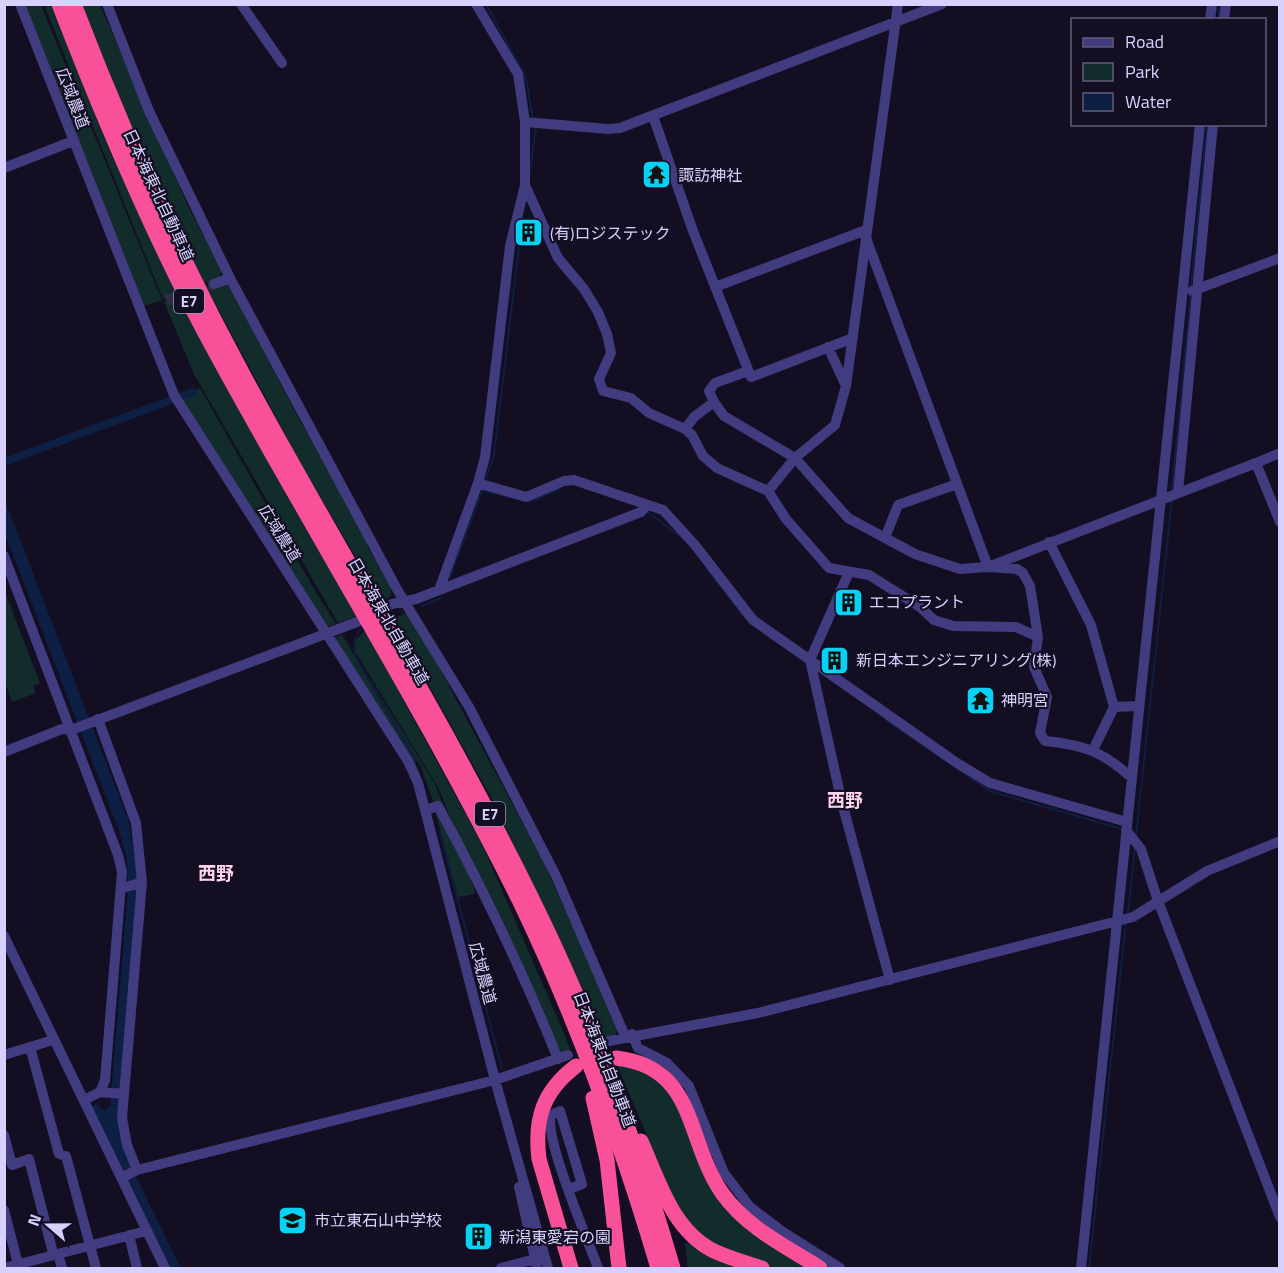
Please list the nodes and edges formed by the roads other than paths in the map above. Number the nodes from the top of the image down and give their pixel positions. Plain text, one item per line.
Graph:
1 (20, 4) edge
2 (59, 4) edge
3 (74, 4) edge
4 (107, 4) edge
5 (241, 4) edge
6 (476, 4) edge
7 (898, 4) edge
8 (942, 4) edge
9 (896, 22) junction
10 (282, 63) dead end
11 (653, 116) junction
12 (525, 122) junction
13 (1200, 126) edge
14 (1213, 126) edge
15 (74, 141) junction
16 (4, 168) edge
17 (525, 185) junction
18 (866, 234) junction
19 (1280, 258) edge
20 (230, 278) junction
21 (214, 284) tunnel mouth
22 (715, 287) junction
23 (1196, 289) junction
24 (1182, 297) junction
25 (853, 338) junction
26 (828, 347) junction
27 (748, 371) junction
28 (846, 386) junction
29 (714, 402) junction
30 (685, 429) junction
31 (1280, 453) edge
32 (795, 458) junction
33 (1256, 462) junction
34 (478, 483) junction
35 (957, 484) junction
36 (768, 491) junction
37 (1178, 492) junction
38 (1162, 500) junction
39 (647, 505) junction
40 (1280, 522) edge
41 (885, 538) junction
42 (1049, 542) junction
43 (6, 557) edge
44 (988, 567) junction
45 (849, 572) junction
46 (353, 581) junction
47 (439, 590) junction
48 (405, 601) junction
49 (324, 633) junction
50 (1038, 637) junction
51 (388, 642) junction
52 (810, 660) junction
53 (1139, 706) junction
54 (1114, 707) junction
55 (96, 720) junction
56 (73, 729) junction
57 (1093, 750) junction
58 (4, 752) edge
59 (1132, 778) junction
60 (424, 810) junction
61 (1126, 826) junction
62 (1280, 841) edge
63 (140, 883) dead end
64 (126, 887) dead end
65 (1158, 901) junction
66 (519, 902) junction
67 (1116, 922) junction
68 (4, 936) edge
69 (8, 952) edge
70 (890, 980) junction
71 (132, 983) junction
72 (116, 987) junction
73 (575, 993) junction
74 (628, 1035) junction
75 (53, 1040) junction
76 (609, 1041) dead end
77 (30, 1047) junction
78 (4, 1055) edge
79 (616, 1058) dead end
80 (567, 1060) junction
81 (495, 1080) junction
82 (104, 1092) junction
83 (122, 1094) junction
84 (84, 1100) junction
85 (4, 1135) edge
86 (129, 1174) junction
87 (569, 1189) junction
88 (4, 1210) edge
89 (1280, 1216) edge
90 (146, 1231) junction
91 (129, 1236) junction
92 (89, 1246) junction
93 (56, 1253) junction
94 (539, 1261) edge
95 (21, 1265) edge
96 (4, 1268) edge
97 (62, 1269) edge
98 (96, 1269) edge
99 (137, 1269) edge
100 (165, 1269) edge
101 (501, 1269) edge
102 (548, 1269) edge
103 (571, 1269) edge
104 (598, 1269) edge
105 (619, 1269) edge
106 (658, 1269) edge
107 (673, 1269) edge
108 (762, 1269) edge
109 (819, 1269) edge
110 (840, 1269) edge
111 (1081, 1269) edge

1 - 15 street, 広域農道
2 - 46 highway, 日本海東北自動車道 / E7
3 - 46 highway, 日本海東北自動車道 / E7
4 - 20 street
5 - 10 street
6 - 12 street
7 - 9 street
8 - 9 street
9 - 11 street
9 - 18 street
11 - 12 street
11 - 22 street
12 - 17 street
13 - 24 street
14 - 23 street
15 - 16 street
15 - 49 street, 広域農道
17 - 30 street
17 - 34 street
18 - 22 street
18 - 25 street
18 - 35 street
19 - 23 street
20 - 21 street
20 - 48 street
22 - 27 street
23 - 24 street
23 - 37 street
24 - 38 street
25 - 26 street
25 - 28 street
26 - 27 street
26 - 28 street
27 - 29 street
28 - 32 street
29 - 30 street
29 - 32 street
30 - 36 street
31 - 33 street
32 - 36 street
32 - 41 street
33 - 37 street
33 - 40 street
34 - 39 street
34 - 47 street
35 - 41 street
35 - 44 street
36 - 45 street
37 - 38 street
38 - 42 street
38 - 53 street
39 - 47 street
39 - 52 street
41 - 44 street
42 - 44 street
42 - 54 street
43 - 56 street
44 - 50 street
45 - 50 street
45 - 52 street
46 - 51 highway, 日本海東北自動車道 / E7
47 - 48 street
48 - 49 street
48 - 74 street
49 - 55 street
49 - 60 street, 広域農道
50 - 57 street
51 - 66 highway, 日本海東北自動車道 / E7
51 - 73 highway, 日本海東北自動車道 / E7
52 - 61 street
52 - 70 street
53 - 54 street
53 - 59 street
54 - 57 street
55 - 56 street
55 - 71 street
56 - 58 street
56 - 72 street
57 - 59 street
59 - 61 street
60 - 80 street
60 - 81 street, 広域農道
61 - 65 street
61 - 67 street
62 - 65 street
63 - 64 street
65 - 67 street
65 - 89 street
66 - 105 highway
66 - 106 highway, 日本海東北自動車道 / E7
67 - 70 street
67 - 111 street
68 - 69 street
69 - 75 street
70 - 74 street
71 - 72 street
71 - 83 street
72 - 82 street
73 - 107 highway, 日本海東北自動車道 / E7
73 - 108 highway
74 - 76 street
74 - 110 street
75 - 77 street
75 - 84 street
77 - 78 street
77 - 92 street
79 - 109 highway
80 - 81 street
80 - 103 highway
81 - 86 street
81 - 94 street, 広域農道
82 - 83 street
82 - 84 street
83 - 86 street
84 - 86 street
85 - 93 street
86 - 90 street
87 - 87 street
87 - 104 street
88 - 95 street
90 - 91 street
90 - 100 street
91 - 92 street
91 - 99 street
92 - 93 street
92 - 98 street
93 - 95 street
93 - 97 street
94 - 101 street
94 - 102 street, 広域農道
95 - 96 street

